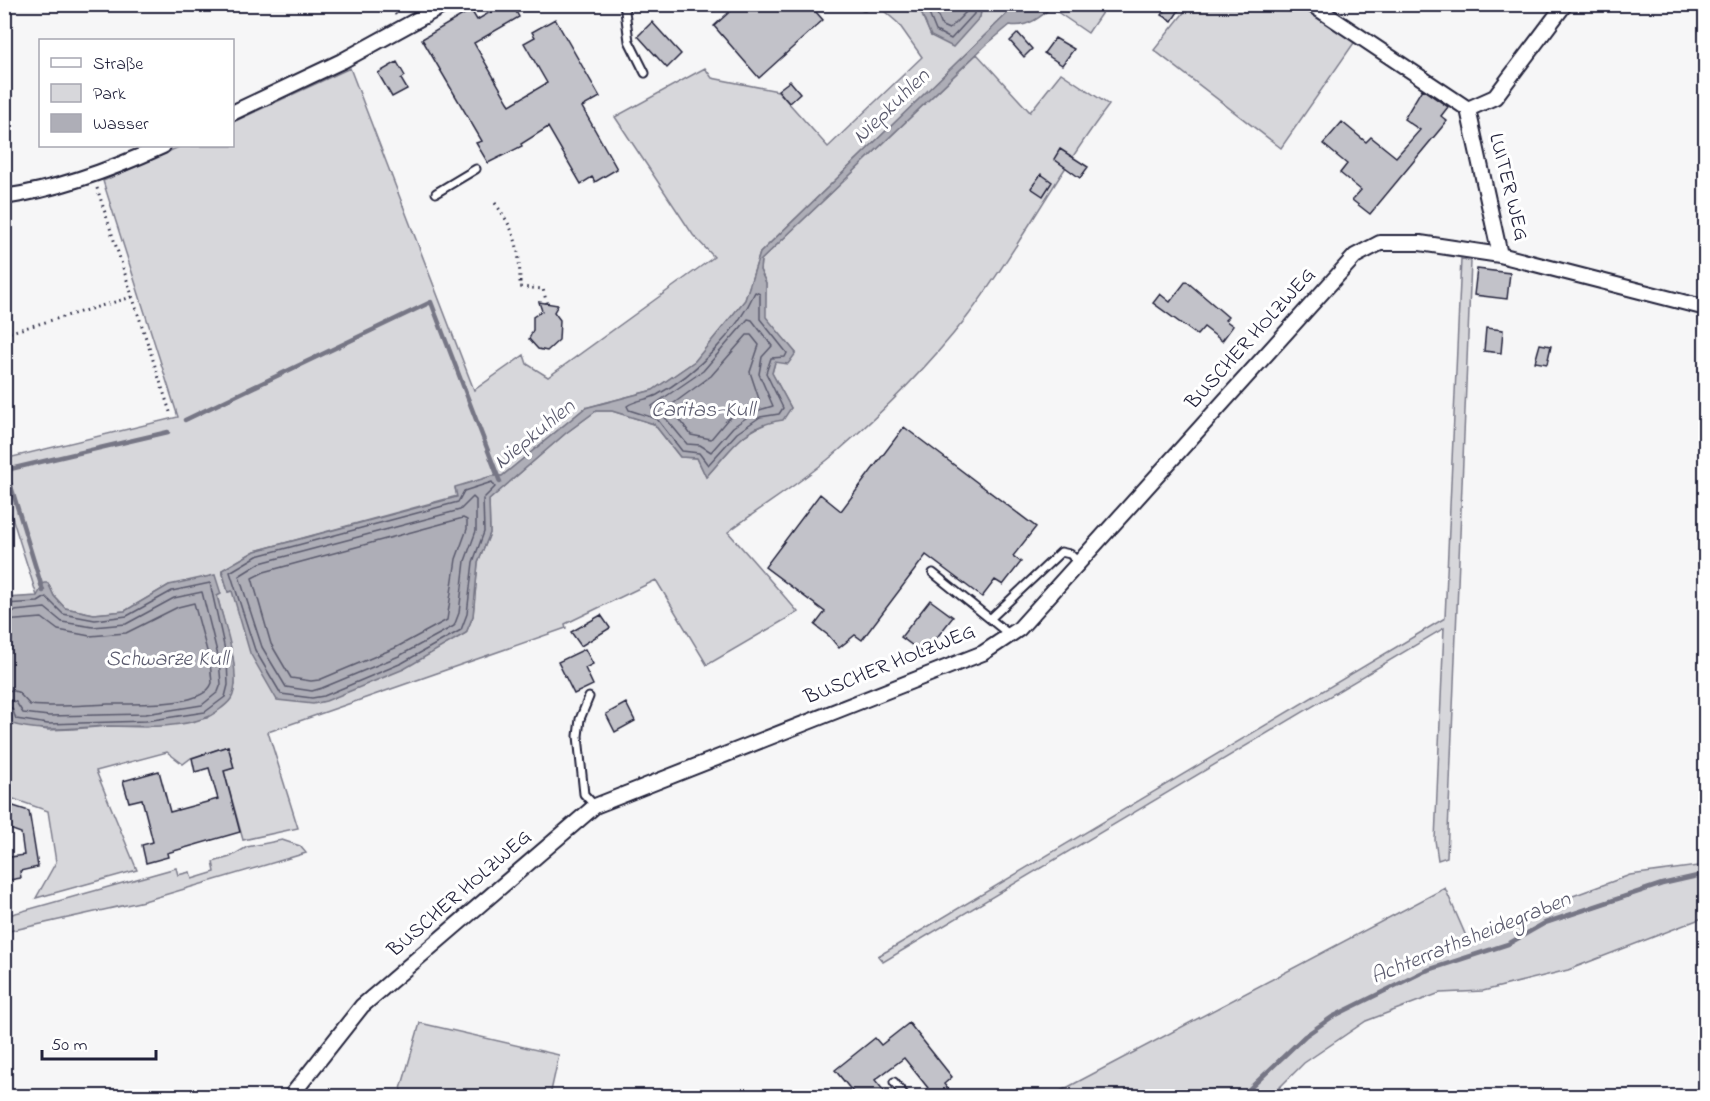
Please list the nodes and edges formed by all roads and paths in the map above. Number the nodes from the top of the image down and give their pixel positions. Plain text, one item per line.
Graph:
1 (446, 4) edge
2 (624, 4) edge
3 (1311, 4) edge
4 (1564, 4) edge
5 (645, 73) dead end
6 (1468, 109) junction
7 (234, 112) edge
8 (160, 147) edge
9 (476, 169) dead end
10 (93, 174) junction
11 (436, 193) dead end
12 (4, 197) edge
13 (495, 203) dead end
14 (1500, 255) junction
15 (132, 297) junction
16 (547, 303) dead end
17 (1706, 308) edge
18 (4, 334) edge
19 (170, 412) dead end
20 (1079, 563) junction
21 (933, 573) dead end
22 (991, 618) junction
23 (1010, 635) junction
24 (589, 697) dead end
25 (595, 806) junction
26 (894, 1082) dead end
27 (291, 1096) edge
28 (904, 1096) edge

1 - 7 street
2 - 5 lane
3 - 6 street, LUITER WEG
4 - 6 street
6 - 14 street, LUITER WEG
8 - 10 street
9 - 11 lane
10 - 12 street
10 - 15 path
13 - 16 path
14 - 17 street, LUITER WEG
14 - 20 street, BUSCHER HOLZWEG
15 - 18 path
15 - 19 path
20 - 22 lane
20 - 23 street, BUSCHER HOLZWEG
21 - 22 lane
22 - 23 lane
23 - 25 street, BUSCHER HOLZWEG
24 - 25 lane
25 - 27 street, BUSCHER HOLZWEG
26 - 28 lane

